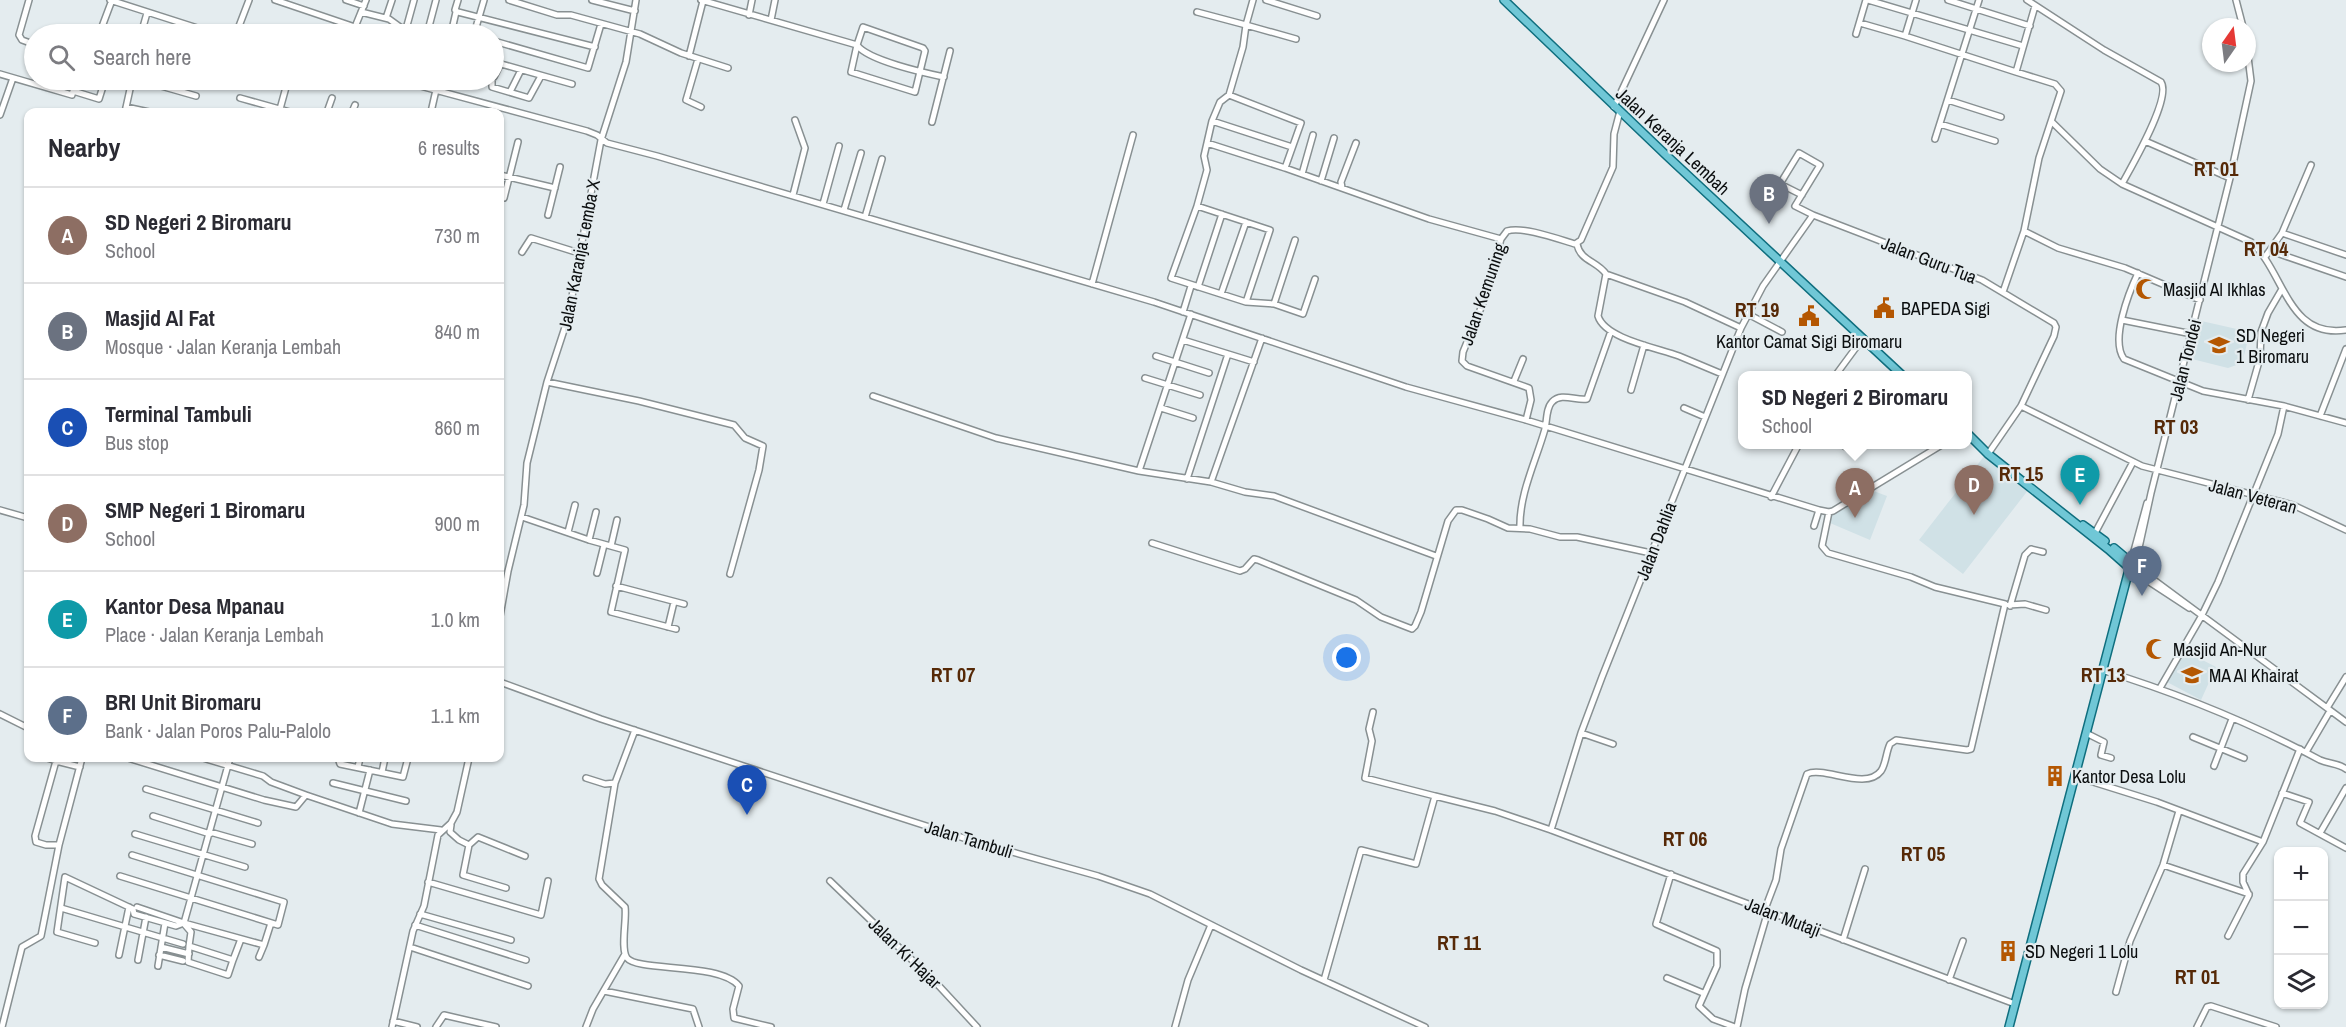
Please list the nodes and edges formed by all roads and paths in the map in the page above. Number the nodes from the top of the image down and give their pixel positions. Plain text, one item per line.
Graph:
1 (29, 0) edge
2 (111, 0) edge
3 (249, 0) edge
4 (275, 0) edge
5 (346, 0) edge
6 (392, 0) edge
7 (414, 0) edge
8 (436, 0) edge
9 (458, 0) edge
10 (484, 0) edge
11 (509, 0) edge
12 (592, 0) edge
13 (636, 0) edge
14 (702, 0) edge
15 (752, 0) edge
16 (775, 0) edge
17 (1253, 0) edge
18 (1266, 0) edge
19 (1504, 0) edge
20 (1664, 0) edge
21 (1867, 0) edge
22 (1916, 0) edge
23 (1948, 0) edge
24 (1979, 0) edge
25 (2027, 0) edge
26 (2236, 0) edge
27 (364, 6) edge
28 (2035, 6) junction
29 (1976, 9) junction
30 (634, 11) junction
31 (456, 12) junction
32 (1197, 12) dead end
33 (1911, 12) junction
34 (147, 13) junction
35 (749, 15) junction
36 (479, 16) junction
37 (1317, 16) dead end
38 (386, 18) junction
39 (2240, 18) edge
40 (771, 20) junction
41 (1860, 23) junction
42 (103, 24) edge
43 (144, 24) edge
44 (183, 24) edge
45 (240, 24) edge
46 (345, 24) edge
47 (357, 24) edge
48 (397, 24) edge
49 (407, 24) edge
50 (429, 24) edge
51 (453, 24) edge
52 (477, 24) edge
53 (601, 24) junction
54 (1246, 25) junction
55 (2030, 26) junction
56 (1969, 30) junction
57 (631, 32) junction
58 (1857, 34) dead end
59 (1905, 36) junction
60 (1296, 39) dead end
61 (24, 41) edge
62 (504, 44) edge
63 (857, 45) junction
64 (2023, 46) junction
65 (595, 47) junction
66 (950, 51) dead end
67 (1961, 54) junction
68 (689, 56) junction
69 (698, 59) junction
70 (504, 64) edge
71 (728, 68) dead end
72 (521, 70) junction
73 (921, 72) junction
74 (2016, 72) junction
75 (2251, 72) edge
76 (0, 74) edge
77 (541, 76) junction
78 (944, 77) junction
79 (13, 78) junction
80 (24, 81) edge
81 (572, 84) dead end
82 (55, 90) edge
83 (102, 90) edge
84 (130, 90) edge
85 (175, 90) edge
86 (285, 90) edge
87 (436, 90) joint
88 (502, 90) edge
89 (510, 92) junction
90 (1229, 95) junction
91 (196, 96) dead end
92 (240, 98) dead end
93 (332, 98) dead end
94 (1948, 100) junction
95 (355, 105) dead end
96 (701, 107) dead end
97 (126, 108) edge
98 (273, 108) edge
99 (281, 108) edge
100 (328, 108) edge
101 (354, 108) edge
102 (432, 108) edge
103 (503, 108) edge
104 (504, 108) edge
105 (1617, 109) junction
106 (0, 115) edge
107 (2001, 117) dead end
108 (795, 120) dead end
109 (1212, 121) junction
110 (932, 122) dead end
111 (2052, 122) junction
112 (1940, 124) junction
113 (1133, 135) dead end
114 (1314, 135) dead end
115 (1334, 138) dead end
116 (1935, 139) dead end
117 (601, 140) junction
118 (1995, 141) dead end
119 (2145, 141) junction
120 (518, 142) dead end
121 (1207, 143) junction
122 (1356, 143) dead end
123 (840, 146) dead end
124 (1292, 147) junction
125 (861, 153) dead end
126 (882, 159) dead end
127 (2311, 165) dead end
128 (560, 167) dead end
129 (1285, 168) junction
130 (1302, 174) junction
131 (504, 176) edge
132 (510, 177) junction
133 (2230, 178) junction
134 (1321, 181) junction
135 (2122, 184) junction
136 (555, 188) junction
137 (1342, 188) junction
138 (793, 195) junction
139 (1802, 195) junction
140 (504, 198) dead end
141 (823, 204) junction
142 (1197, 206) junction
143 (844, 210) junction
144 (1222, 214) junction
145 (1813, 215) junction
146 (548, 216) dead end
147 (865, 217) junction
148 (1246, 222) junction
149 (2217, 227) junction
150 (2024, 231) junction
151 (2282, 233) junction
152 (1501, 239) junction
153 (1295, 240) dead end
154 (1577, 244) junction
155 (2271, 251) junction
156 (522, 252) dead end
157 (579, 253) junction
158 (2346, 255) edge
159 (2265, 257) junction
160 (1781, 262) junction
161 (2138, 273) junction
162 (1606, 274) junction
163 (2346, 277) edge
164 (1315, 279) dead end
165 (1092, 284) junction
166 (1195, 286) junction
167 (2282, 290) junction
168 (2003, 292) junction
169 (1221, 294) junction
170 (2200, 300) junction
171 (1246, 302) junction
172 (1274, 304) junction
173 (1183, 312) junction
174 (1748, 314) junction
175 (1191, 315) junction
176 (2122, 320) junction
177 (1741, 328) junction
178 (2346, 330) edge
179 (1611, 331) junction
180 (1782, 332) dead end
181 (2192, 334) junction
182 (1262, 338) junction
183 (1863, 338) junction
184 (1183, 340) junction
185 (1644, 345) junction
186 (2346, 349) edge
187 (1228, 354) junction
188 (1156, 356) dead end
189 (1523, 359) dead end
190 (1254, 362) junction
191 (1176, 363) junction
192 (1838, 371) edge
193 (1899, 371) edge
194 (1209, 373) dead end
195 (1722, 374) junction
196 (1145, 378) dead end
197 (1514, 381) junction
198 (547, 382) junction
199 (2179, 382) junction
200 (1169, 386) junction
201 (1631, 390) dead end
202 (873, 396) dead end
203 (1200, 396) dead end
204 (2248, 400) junction
205 (2021, 406) junction
206 (2284, 406) junction
207 (1161, 408) junction
208 (1684, 408) dead end
209 (2320, 416) junction
210 (1705, 417) junction
211 (1193, 418) dead end
212 (1526, 420) junction
213 (2346, 423) edge
214 (1545, 427) junction
215 (1972, 438) edge
216 (1795, 449) edge
217 (1849, 449) edge
218 (1935, 449) edge
219 (1852, 451) dead end
220 (1988, 454) junction
221 (2133, 462) junction
222 (1684, 469) junction
223 (1139, 471) junction
224 (2156, 471) junction
225 (1187, 479) junction
226 (1211, 482) junction
227 (2253, 495) junction
228 (1771, 497) junction
229 (575, 505) dead end
230 (0, 510) edge
231 (1818, 510) junction
232 (596, 512) dead end
233 (1829, 512) junction
234 (2063, 513) junction
235 (522, 517) junction
236 (24, 518) edge
237 (617, 520) dead end
238 (1814, 526) dead end
239 (1520, 528) junction
240 (2346, 530) edge
241 (567, 532) junction
242 (2095, 533) junction
243 (589, 540) junction
244 (1152, 543) dead end
245 (608, 545) junction
246 (2043, 552) dead end
247 (1651, 553) junction
248 (1436, 556) junction
249 (2132, 568) junction
250 (597, 573) dead end
251 (730, 574) dead end
252 (616, 586) junction
253 (504, 594) edge
254 (674, 602) junction
255 (684, 604) dead end
256 (2007, 605) junction
257 (2046, 610) dead end
258 (2201, 617) junction
259 (669, 627) junction
260 (676, 629) dead end
261 (2102, 670) junction
262 (2346, 677) edge
263 (504, 683) edge
264 (2160, 688) junction
265 (2329, 710) junction
266 (1373, 712) dead end
267 (0, 714) edge
268 (2232, 718) junction
269 (2346, 722) edge
270 (24, 726) edge
271 (635, 730) junction
272 (2086, 733) junction
273 (1581, 734) junction
274 (2193, 737) dead end
275 (1613, 744) dead end
276 (2221, 748) junction
277 (2303, 751) junction
278 (2111, 758) dead end
279 (2244, 758) dead end
280 (57, 762) edge
281 (61, 762) edge
282 (81, 762) edge
283 (141, 762) edge
284 (217, 762) edge
285 (229, 762) edge
286 (339, 762) edge
287 (359, 762) edge
288 (384, 762) edge
289 (407, 762) edge
290 (468, 762) edge
291 (228, 765) junction
292 (2214, 766) dead end
293 (80, 767) junction
294 (358, 767) junction
295 (2346, 769) edge
296 (370, 770) junction
297 (382, 772) junction
298 (2074, 776) junction
299 (586, 778) dead end
300 (333, 783) dead end
301 (615, 783) junction
302 (222, 787) junction
303 (2346, 788) edge
304 (146, 789) dead end
305 (364, 791) junction
306 (2282, 793) junction
307 (306, 795) junction
308 (1435, 796) junction
309 (2344, 796) edge
310 (406, 801) dead end
311 (216, 810) junction
312 (2179, 811) junction
313 (359, 813) junction
314 (153, 816) dead end
315 (258, 823) dead end
316 (452, 823) junction
317 (1551, 830) junction
318 (441, 831) junction
319 (210, 833) junction
320 (2320, 833) junction
321 (135, 834) dead end
322 (2263, 842) junction
323 (252, 844) dead end
324 (469, 844) junction
325 (59, 845) junction
326 (2346, 848) edge
327 (132, 855) dead end
328 (204, 855) junction
329 (525, 856) dead end
330 (2163, 865) junction
331 (245, 867) dead end
332 (1865, 869) dead end
333 (1671, 874) junction
334 (120, 876) dead end
335 (198, 877) junction
336 (548, 881) dead end
337 (830, 881) dead end
338 (429, 882) junction
339 (506, 888) dead end
340 (2249, 894) junction
341 (192, 899) junction
342 (129, 907) junction
343 (137, 907) dead end
344 (60, 908) junction
345 (1767, 910) junction
346 (420, 915) junction
347 (146, 917) junction
348 (165, 923) junction
349 (184, 923) junction
350 (271, 923) junction
351 (415, 925) junction
352 (1211, 925) junction
353 (2228, 936) dead end
354 (242, 939) junction
355 (511, 940) dead end
356 (1843, 940) junction
357 (1963, 941) dead end
358 (95, 943) dead end
359 (186, 945) junction
360 (264, 945) junction
361 (161, 946) junction
362 (410, 947) junction
363 (189, 954) junction
364 (625, 954) junction
365 (119, 955) dead end
366 (159, 955) junction
367 (259, 957) dead end
368 (138, 960) dead end
369 (233, 960) junction
370 (526, 960) dead end
371 (186, 961) junction
372 (158, 966) dead end
373 (188, 969) dead end
374 (1667, 978) dead end
375 (1324, 980) junction
376 (1949, 980) junction
377 (528, 986) dead end
378 (604, 992) junction
379 (2116, 992) dead end
380 (1704, 993) junction
381 (2014, 1004) junction
382 (392, 1024) edge
383 (2, 1027) edge
384 (417, 1027) edge
385 (436, 1027) edge
386 (496, 1027) edge
387 (586, 1027) edge
388 (699, 1027) edge
389 (771, 1027) edge
390 (977, 1027) edge
391 (1175, 1027) edge
392 (1425, 1027) edge
393 (1736, 1027) edge
394 (2009, 1027) edge
395 (2197, 1027) edge
396 (2276, 1027) edge

1 - 61 street
2 - 34 street
2 - 42 street
3 - 45 street
4 - 46 street
5 - 27 street
6 - 38 street
7 - 49 street
8 - 50 street
9 - 31 street
10 - 36 street
11 - 53 street
12 - 30 street
13 - 30 street, Jalan Karanja Lemba X
14 - 35 street
14 - 68 street
15 - 35 street
16 - 40 street
17 - 54 street
18 - 37 street
19 - 105 main road, Jalan Keranja Lembah
20 - 105 street
21 - 33 street
21 - 41 street
22 - 33 street
23 - 29 street
24 - 29 street
25 - 28 street
26 - 39 street
27 - 38 street
27 - 47 street
28 - 55 street
28 - 119 street
29 - 55 street
29 - 56 street
30 - 57 street, Jalan Karanja Lemba X
31 - 36 street
31 - 51 street
32 - 54 street
33 - 56 street
33 - 59 street
34 - 43 street
34 - 44 street
35 - 40 street
36 - 52 street
36 - 65 street
38 - 48 street
40 - 63 street
41 - 58 street
41 - 59 street
53 - 57 street
53 - 65 street
54 - 60 street
54 - 90 street
55 - 64 street
56 - 64 street
56 - 67 street
57 - 68 street
57 - 117 street, Jalan Karanja Lemba X
59 - 67 street
62 - 65 street
63 - 73 street
63 - 73 street
63 - 73 street
64 - 74 street
66 - 78 street
67 - 74 street
67 - 94 street
68 - 69 street
69 - 71 street
69 - 96 street
70 - 72 street
72 - 77 street
72 - 89 street
73 - 78 street
74 - 111 street
75 - 133 street, Jalan Tondei
76 - 79 street
77 - 81 street
77 - 89 street
78 - 110 street
79 - 80 street
79 - 106 street
82 - 83 street
84 - 97 street
85 - 91 street
86 - 99 street
87 - 102 street
87 - 103 street
88 - 89 street
90 - 109 street
90 - 124 street
92 - 98 street
93 - 100 street
94 - 107 street
94 - 112 street
95 - 101 street
104 - 117 street
105 - 154 street
105 - 160 main road, Jalan Keranja Lembah
108 - 138 street
109 - 121 street
109 - 124 street
111 - 135 street
111 - 150 street
112 - 116 street
112 - 118 street
113 - 165 street
114 - 130 street
115 - 134 street
117 - 138 street
117 - 157 street, Jalan Karanja Lemba X
119 - 133 street
119 - 135 street
120 - 132 street
121 - 129 street
121 - 142 street
122 - 137 street
123 - 141 street
124 - 129 street
125 - 143 street
126 - 147 street
127 - 151 street
128 - 136 street
129 - 130 street
130 - 134 street
131 - 132 street
132 - 136 street
132 - 140 street
133 - 149 street, Jalan Tondei
134 - 137 street
135 - 149 street
136 - 146 street
137 - 152 street
138 - 141 street
139 - 139 street
139 - 145 street
141 - 143 street
142 - 144 street
142 - 166 street
143 - 147 street
144 - 148 street
144 - 166 street
145 - 160 street
145 - 168 street, Jalan Guru Tua
147 - 165 street
148 - 169 street
148 - 171 street
149 - 159 street
149 - 170 street, Jalan Tondei
150 - 161 street
150 - 168 street
151 - 155 street
151 - 158 street
152 - 154 street, Jalan Kemuning
152 - 197 street, Jalan Kemuning
153 - 172 street
154 - 162 street
155 - 159 street
155 - 163 street
156 - 157 street
157 - 198 street, Jalan Karanja Lemba X
159 - 167 street
160 - 174 street, Jalan Dahlia
160 - 183 main road, Jalan Keranja Lembah
161 - 170 street
161 - 176 street
162 - 177 street
162 - 179 street
164 - 172 street
165 - 173 street
166 - 169 street
166 - 173 street
167 - 178 street
167 - 204 street
168 - 205 street, Jalan Guru Tua
169 - 171 street
170 - 181 street, Jalan Tondei
171 - 172 street
173 - 175 street
174 - 177 street, Jalan Dahlia
174 - 180 street
175 - 182 street
175 - 184 street
176 - 181 street
176 - 199 street
177 - 195 street, Jalan Dahlia
179 - 185 street
179 - 214 street
181 - 199 street, Jalan Tondei
182 - 190 street
182 - 212 street
183 - 192 street
183 - 193 main road, Jalan Keranja Lembah
184 - 187 street
184 - 191 street
185 - 195 street
185 - 201 street
186 - 209 street
187 - 190 street
187 - 225 street
188 - 191 street
189 - 197 street
190 - 226 street
191 - 194 street
191 - 200 street
195 - 210 street, Jalan Dahlia
196 - 200 street
197 - 212 street
198 - 235 street, Jalan Karanja Lemba X
198 - 251 street
199 - 204 street
199 - 224 street, Jalan Tondei
200 - 203 street
200 - 207 street
202 - 223 street
204 - 206 street
205 - 220 street, Jalan Guru Tua
205 - 221 street, Jalan Veteran
206 - 209 street
206 - 227 street
207 - 211 street
207 - 223 street
208 - 210 street
209 - 213 street
210 - 222 street, Jalan Dahlia
212 - 214 street
214 - 222 street
214 - 239 street
215 - 220 main road
216 - 228 street
217 - 219 street
218 - 233 street
220 - 234 main road
221 - 224 street, Jalan Veteran
221 - 242 street
222 - 228 street
222 - 247 street, Jalan Dahlia
223 - 225 street
224 - 227 street, Jalan Veteran
224 - 249 street, Jalan Tondei
225 - 226 street
226 - 248 street
227 - 240 street, Jalan Veteran
227 - 258 street
228 - 231 street
229 - 241 street
230 - 236 street
231 - 233 street
231 - 238 street
232 - 243 street
233 - 256 street
234 - 242 main road
234 - 249 main road
235 - 241 street
235 - 253 street, Jalan Karanja Lemba X
237 - 245 street
239 - 247 street
239 - 248 street
241 - 243 street
242 - 249 main road
243 - 245 street
244 - 248 street
245 - 250 street
245 - 252 street
246 - 256 street
247 - 273 street, Jalan Dahlia
249 - 258 street
249 - 261 main road
252 - 254 street
252 - 259 street
254 - 255 street
254 - 259 street
256 - 257 street
256 - 345 street
258 - 264 street
258 - 265 street
259 - 260 street
261 - 264 street
261 - 272 main road
262 - 265 street
263 - 271 street, Jalan Tambuli
264 - 268 street
265 - 269 street
265 - 277 street
266 - 308 street, Jalan Mutaji
267 - 270 street
268 - 276 street
268 - 277 street
271 - 301 street
271 - 352 street, Jalan Tambuli
272 - 278 street
272 - 298 main road
273 - 275 street
273 - 317 street, Jalan Dahlia
274 - 276 street
276 - 279 street
276 - 292 street
277 - 295 street
277 - 306 street
280 - 325 street
281 - 293 street
282 - 293 street
283 - 302 street
284 - 291 street
285 - 291 street
286 - 294 street
287 - 294 street
288 - 297 street
289 - 297 street
290 - 316 street
291 - 302 street
291 - 307 street
293 - 325 street
294 - 296 street
296 - 297 street
296 - 305 street
298 - 312 street
298 - 381 main road
299 - 301 street
300 - 305 street
301 - 364 street
302 - 307 street
302 - 311 street
303 - 309 street
304 - 311 street
305 - 310 street
305 - 313 street
306 - 320 street
306 - 322 street
307 - 313 street
308 - 317 street, Jalan Mutaji
308 - 375 street
309 - 320 street
311 - 315 street
311 - 319 street
312 - 322 street
312 - 330 street
313 - 318 street
314 - 319 street
316 - 318 street
316 - 324 street
317 - 333 street, Jalan Mutaji
318 - 338 street
319 - 323 street
319 - 328 street
320 - 326 street
321 - 328 street
322 - 340 street
324 - 329 street
324 - 339 street
325 - 383 street
327 - 335 street
328 - 331 street
328 - 335 street
330 - 340 street
330 - 379 street
332 - 356 street
333 - 345 street, Jalan Mutaji
333 - 380 street
334 - 341 street
335 - 341 street
335 - 350 street
336 - 338 street
337 - 390 street, Jalan Ki Hajar
338 - 346 street
340 - 353 street
341 - 349 street
341 - 350 street
342 - 344 street
342 - 347 street
342 - 365 street
343 - 349 street
344 - 358 street
344 - 359 street
345 - 356 street, Jalan Mutaji
345 - 393 street
346 - 351 street
346 - 355 street
347 - 348 street
347 - 368 street
348 - 349 street
348 - 361 street
349 - 354 street
349 - 359 street
350 - 360 street
351 - 362 street
351 - 370 street
352 - 375 street, Jalan Tambuli
352 - 391 street
354 - 360 street
354 - 369 street
356 - 376 street, Jalan Mutaji
357 - 376 street
359 - 363 street
359 - 369 street
360 - 367 street
361 - 363 street
361 - 366 street
362 - 377 street
362 - 382 street
363 - 371 street
364 - 378 street
364 - 389 street
366 - 371 street
366 - 372 street
369 - 371 street
371 - 373 street
374 - 380 street
375 - 392 street, Jalan Tambuli
376 - 381 street, Jalan Mutaji
378 - 387 street
378 - 388 street
380 - 393 street
381 - 394 main road
382 - 384 street
385 - 386 street
395 - 396 street

